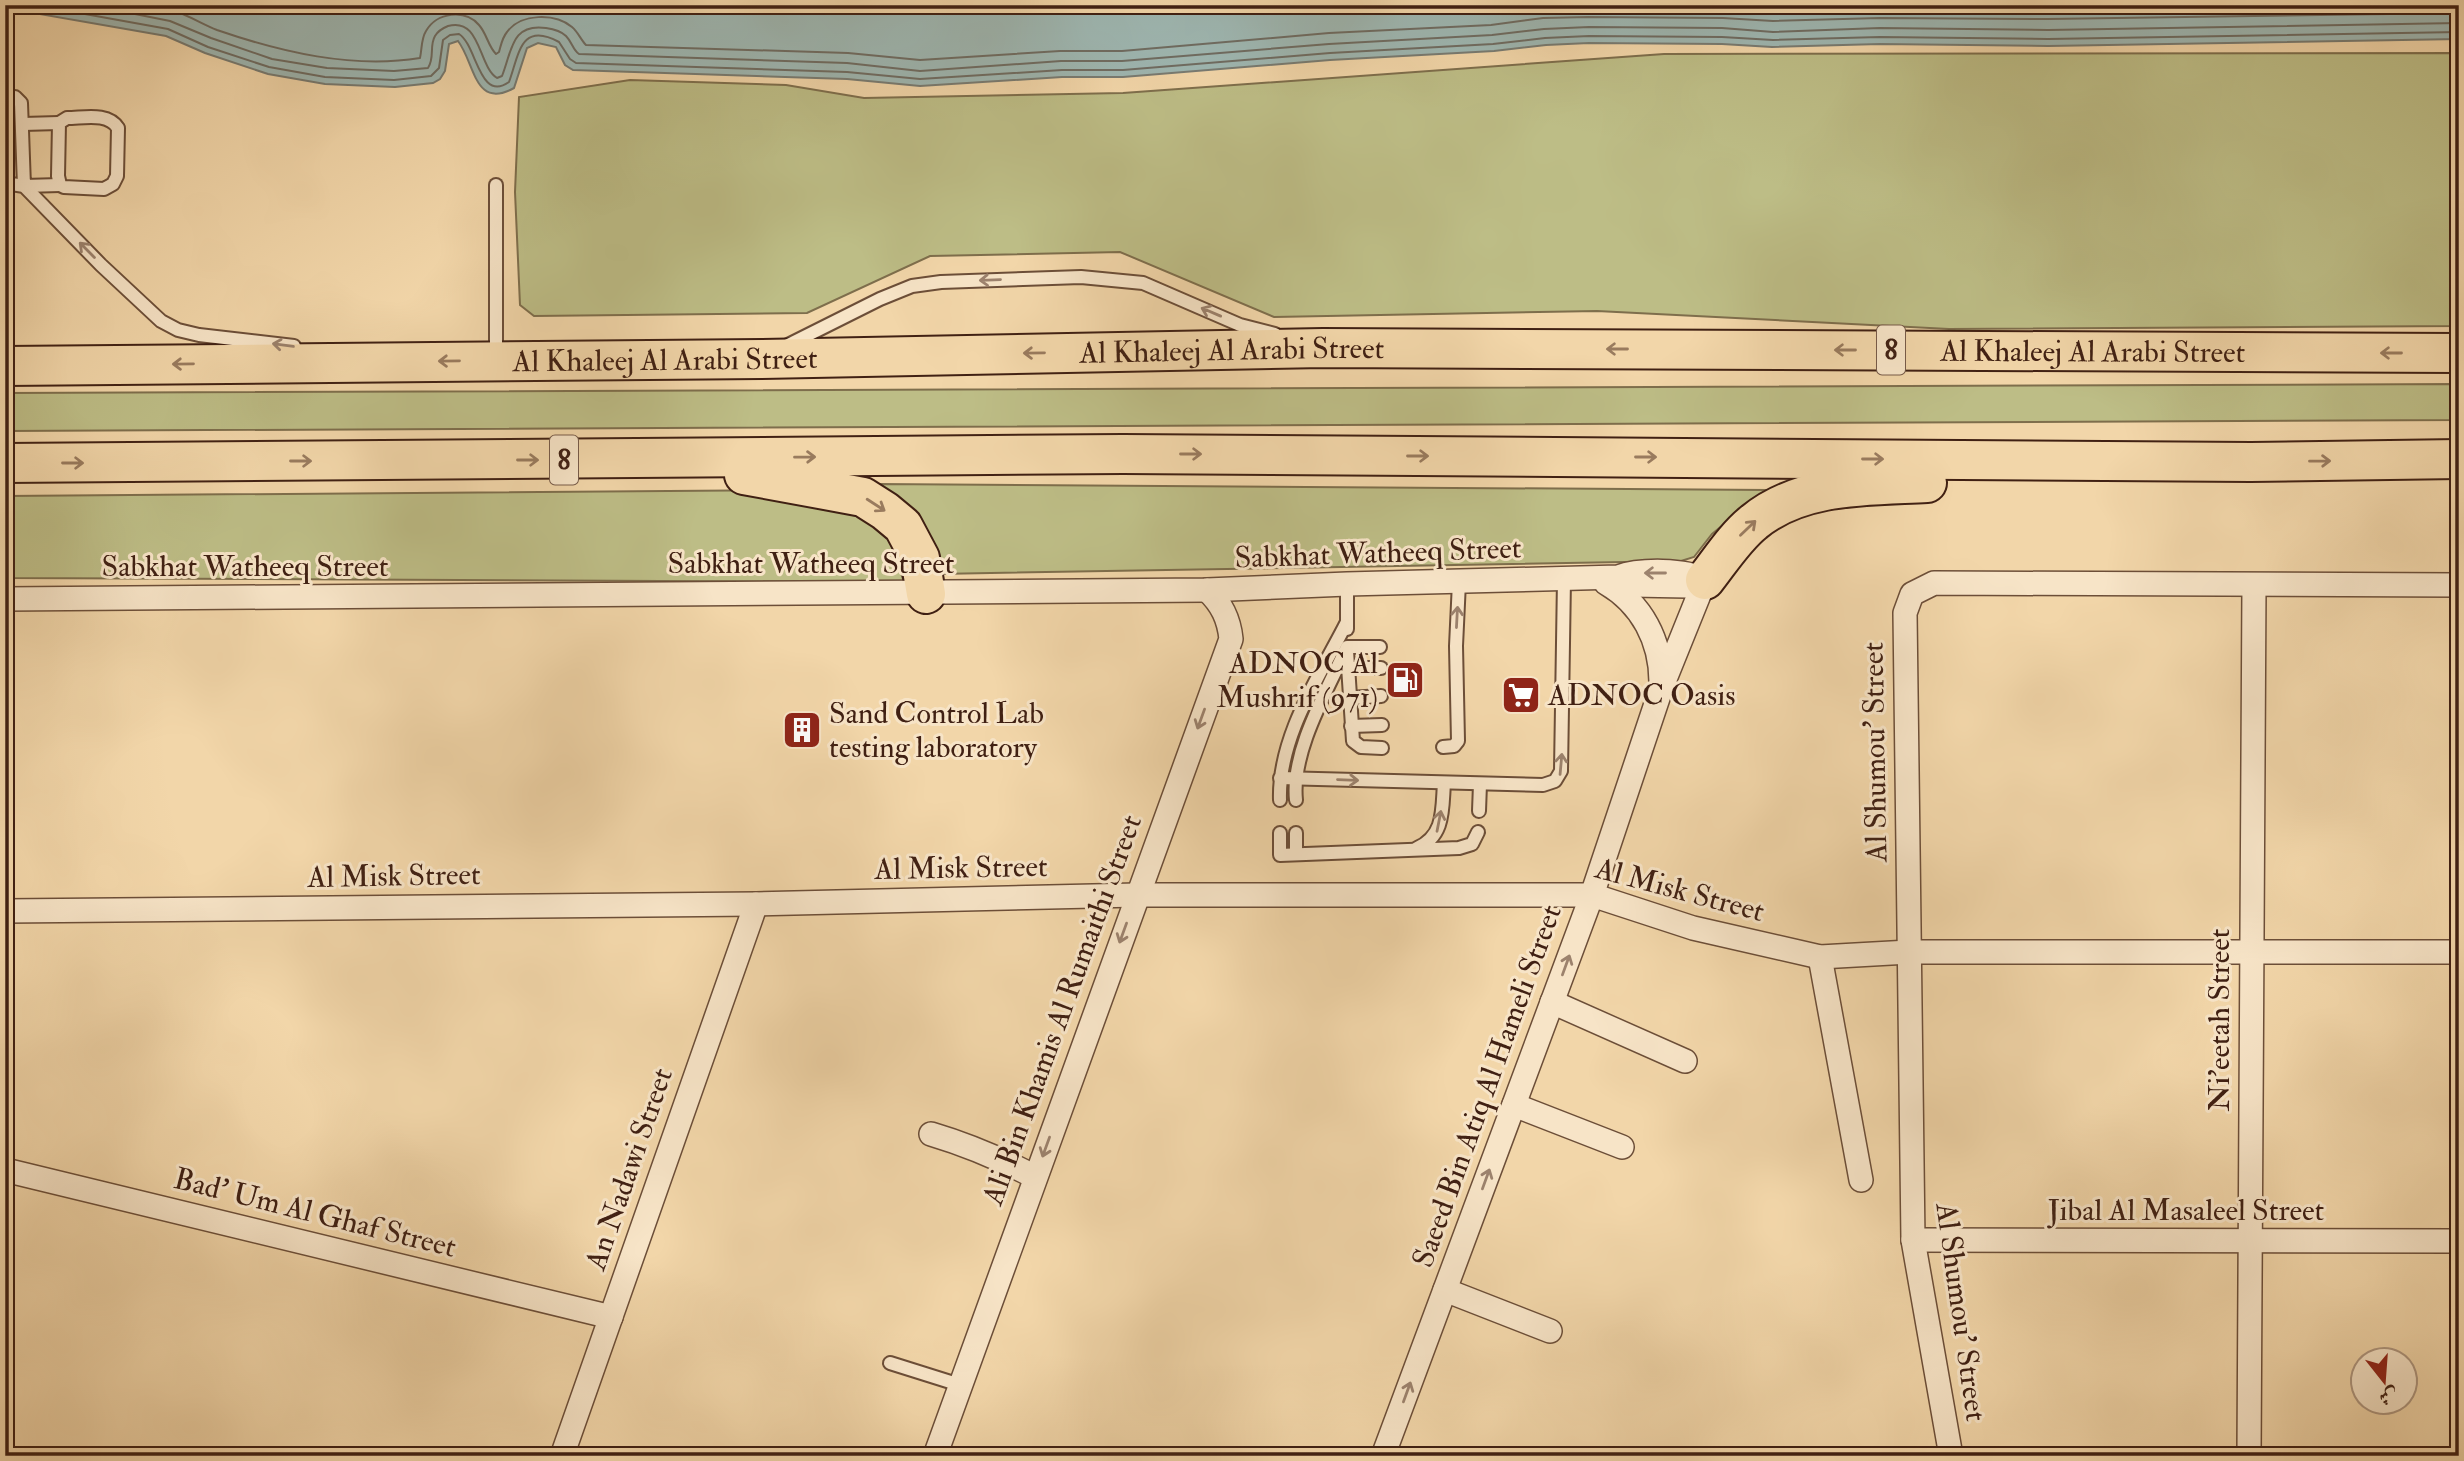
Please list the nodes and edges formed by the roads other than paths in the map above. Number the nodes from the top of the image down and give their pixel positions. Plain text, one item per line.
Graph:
1 (5, 97) edge
2 (59, 123) junction
3 (23, 124) junction
4 (5, 183) edge
5 (60, 185) junction
6 (496, 185) dead end
7 (24, 186) junction
8 (302, 347) dead end
9 (1322, 348) junction
10 (316, 349) dead end
11 (2459, 353) edge
12 (762, 359) junction
13 (496, 361) junction
14 (398, 362) junction
15 (5, 366) edge
16 (642, 459) junction
17 (2459, 459) edge
18 (2251, 462) junction
19 (5, 463) edge
20 (1607, 577) junction
21 (1564, 579) junction
22 (1705, 580) junction
23 (1459, 582) junction
24 (1347, 584) junction
25 (2254, 585) junction
26 (2459, 585) edge
27 (1207, 590) junction
28 (926, 594) junction
29 (5, 599) edge
30 (1347, 622) junction
31 (1441, 646) dead end
32 (1456, 646) junction
33 (1347, 647) junction
34 (1380, 647) dead end
35 (1442, 667) dead end
36 (1456, 667) junction
37 (1348, 668) junction
38 (1381, 668) dead end
39 (1661, 689) junction
40 (1442, 695) dead end
41 (1457, 695) junction
42 (1381, 696) dead end
43 (1350, 698) junction
44 (1458, 723) junction
45 (1443, 724) dead end
46 (1382, 725) dead end
47 (1351, 726) junction
48 (1443, 747) dead end
49 (1382, 748) dead end
50 (1280, 778) junction
51 (1295, 778) junction
52 (1444, 783) junction
53 (1480, 784) junction
54 (1280, 800) dead end
55 (1296, 800) dead end
56 (1479, 811) dead end
57 (1296, 832) dead end
58 (1478, 832) dead end
59 (1280, 833) dead end
60 (1417, 848) junction
61 (1296, 854) junction
62 (1137, 895) junction
63 (1592, 895) junction
64 (756, 904) junction
65 (5, 911) edge
66 (2459, 951) edge
67 (1909, 952) junction
68 (2250, 953) junction
69 (1820, 957) junction
70 (1552, 1002) junction
71 (1685, 1061) dead end
72 (1514, 1105) junction
73 (931, 1134) dead end
74 (1622, 1147) dead end
75 (5, 1170) edge
76 (1035, 1177) junction
77 (1861, 1180) dead end
78 (1913, 1240) junction
79 (2250, 1241) junction
80 (2459, 1241) edge
81 (1445, 1290) junction
82 (611, 1317) junction
83 (1550, 1331) dead end
84 (890, 1363) dead end
85 (960, 1385) junction
86 (562, 1456) edge
87 (935, 1456) edge
88 (1383, 1456) edge
89 (1951, 1456) edge
90 (2249, 1456) edge

1 - 3 lane
2 - 3 lane
2 - 5 lane
2 - 5 lane
3 - 7 lane
4 - 7 lane
5 - 7 lane
6 - 13 lane
8 -> 7 lane
11 -> 9 highway, Al Khaleej Al Arabi Street / 8
9 -> 12 highway, Al Khaleej Al Arabi Street / 8
9 -> 12 lane
10 - 14 lane
12 - 13 highway, Al Khaleej Al Arabi Street / 8
13 -> 14 highway, Al Khaleej Al Arabi Street / 8
14 -> 15 highway, Al Khaleej Al Arabi Street / 8
16 -> 18 highway, 8
19 -> 16 highway, 8
16 -> 28 highway
18 -> 17 highway, 8
22 -> 18 highway
20 - 21 street, Sabkhat Watheeq Street
20 - 22 street, Sabkhat Watheeq Street
20 - 39 street
21 - 23 street, Sabkhat Watheeq Street
53 -> 21 lane
22 - 39 street, Saeed Bin Atiq Al Hameli Street
23 - 24 street, Sabkhat Watheeq Street
32 -> 23 lane
24 - 27 street, Sabkhat Watheeq Street
24 - 30 lane
25 - 26 street, Al Shumou' Street
25 - 67 street, Al Shumou' Street
25 - 68 street, Ni'eetah Street
27 - 28 street, Sabkhat Watheeq Street
27 -> 62 street, Ali Bin Khamis Al Rumaithi Street
28 - 29 street, Sabkhat Watheeq Street
30 - 33 lane
30 - 50 lane
31 - 32 lane
32 - 36 lane
33 - 34 lane
33 - 37 lane
33 - 51 lane
35 - 36 lane
36 - 41 lane
37 - 38 lane
37 - 43 lane
39 - 63 street, Saeed Bin Atiq Al Hameli Street
40 - 41 lane
41 - 44 lane
42 - 43 lane
43 - 47 lane
44 - 45 lane
44 - 48 lane
46 - 47 lane
47 - 49 lane
50 - 51 lane
50 - 54 lane
51 -> 52 lane
51 - 55 lane
52 - 53 lane
60 -> 52 lane
53 - 56 lane
57 - 61 lane
58 - 60 lane
59 - 61 lane
60 - 61 lane
62 - 63 street, Al Misk Street
62 - 64 street, Al Misk Street
62 -> 76 street, Ali Bin Khamis Al Rumaithi Street
63 - 69 street, Al Misk Street
70 -> 63 street, Saeed Bin Atiq Al Hameli Street
64 - 65 street, Al Misk Street
64 - 82 street, An Nadawi Street
66 - 68 street, Al Misk Street
67 - 68 street, Al Misk Street
67 - 69 street, Al Misk Street
67 - 78 street, Al Shumou' Street
68 - 79 street, Ni'eetah Street
69 - 77 street
70 - 71 street
70 - 72 street, Saeed Bin Atiq Al Hameli Street
72 - 74 street
81 -> 72 street, Saeed Bin Atiq Al Hameli Street
73 - 76 street
75 - 82 street, Bad' Um Al Ghaf Street
76 - 85 street, Ali Bin Khamis Al Rumaithi Street
78 - 79 street, Jibal Al Masaleel Street
78 - 89 street, Al Shumou' Street
79 - 80 street, Jibal Al Masaleel Street
79 - 90 street, Ni'eetah Street
81 - 83 street
88 -> 81 street, Saeed Bin Atiq Al Hameli Street
82 - 86 street, An Nadawi Street
84 - 85 lane
85 - 87 street, Ali Bin Khamis Al Rumaithi Street

